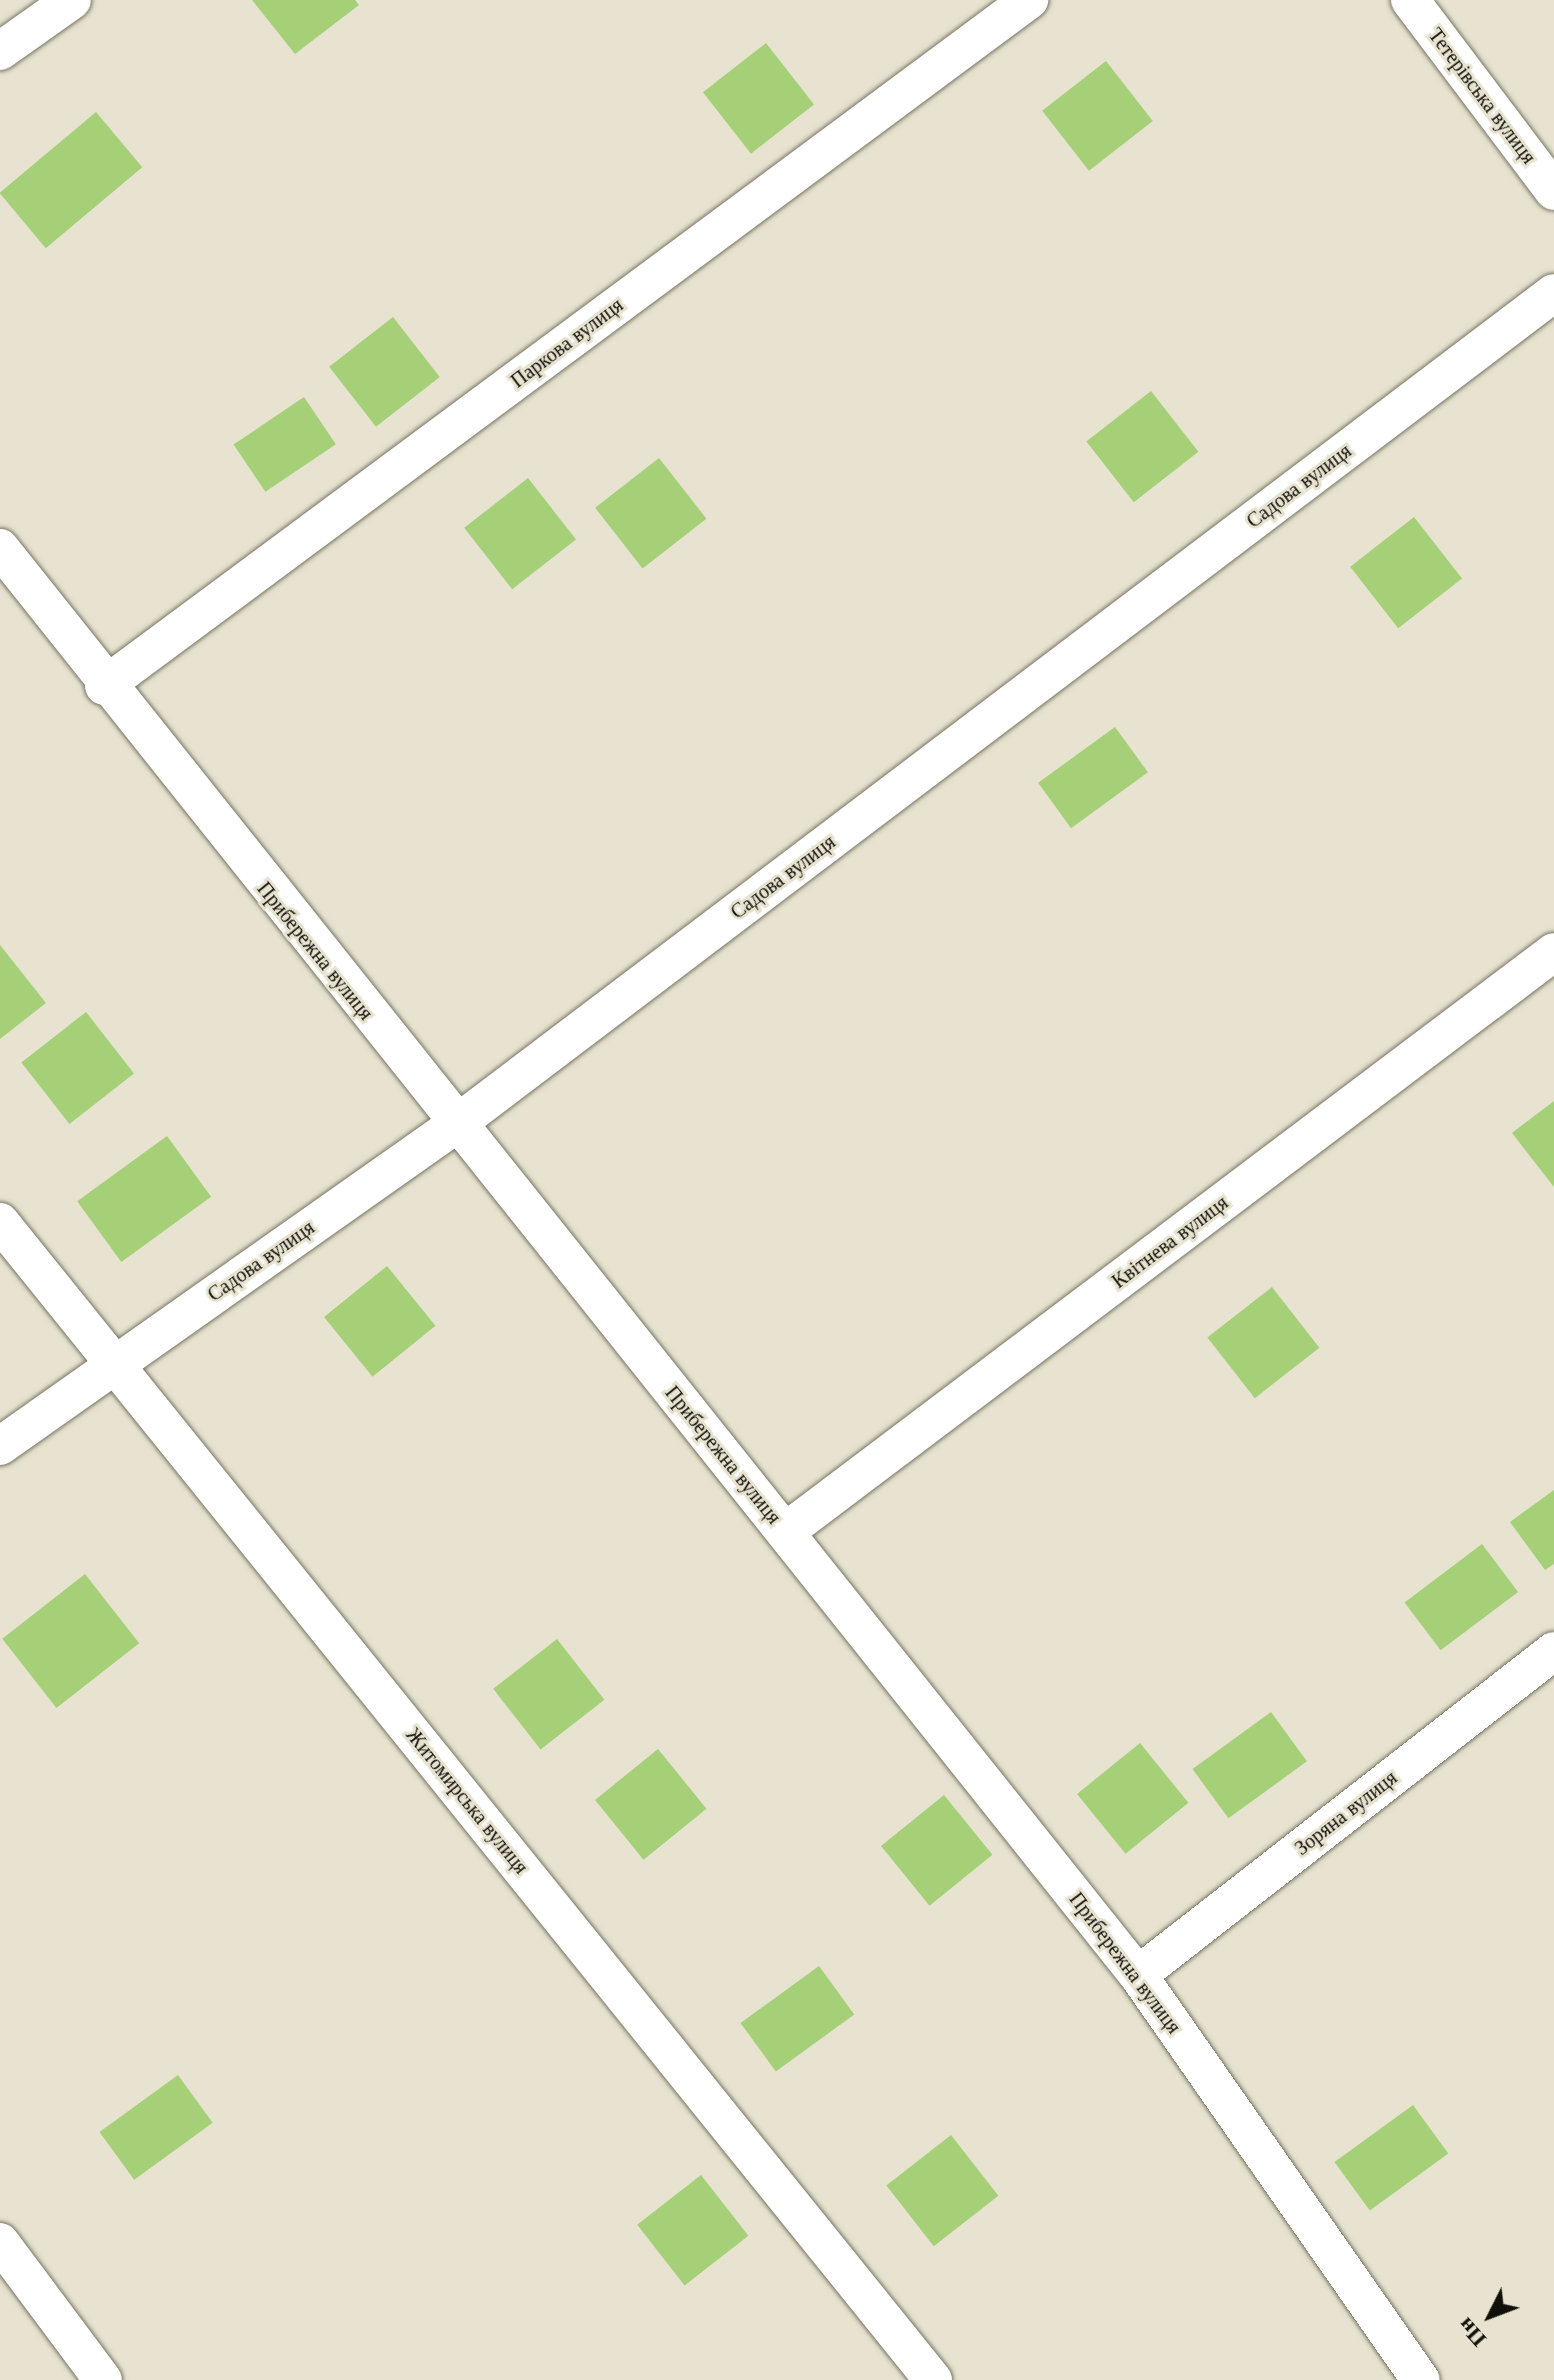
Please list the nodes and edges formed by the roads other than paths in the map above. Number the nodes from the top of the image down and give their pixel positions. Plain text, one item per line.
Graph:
1 (72, 0) edge
2 (1029, 0) edge
3 (1410, 0) edge
4 (0, 51) edge
5 (1554, 191) edge
6 (1554, 293) edge
7 (0, 548) edge
8 (104, 686) junction
9 (1554, 952) edge
10 (455, 1125) junction
11 (0, 1222) edge
12 (114, 1364) junction
13 (0, 1446) edge
14 (785, 1532) junction
15 (1554, 1651) edge
16 (1138, 1975) junction
17 (0, 2242) edge
18 (103, 2380) edge
19 (933, 2380) edge
20 (1421, 2380) edge

1 - 4 street
2 - 8 street, Паркова вулиця
3 - 5 street, Тетерівська вулиця
6 - 10 street, Садова вулиця
7 - 8 street, Прибережна вулиця
8 - 10 street, Прибережна вулиця
9 - 14 street, Квітнева вулиця
10 - 12 street, Садова вулиця
10 - 14 street, Прибережна вулиця
11 - 12 street, Житомирська вулиця
12 - 13 street, Садова вулиця
12 - 19 street, Житомирська вулиця
14 - 16 street, Прибережна вулиця
15 - 16 street, Зоряна вулиця
16 - 20 street, Прибережна вулиця
17 - 18 street

